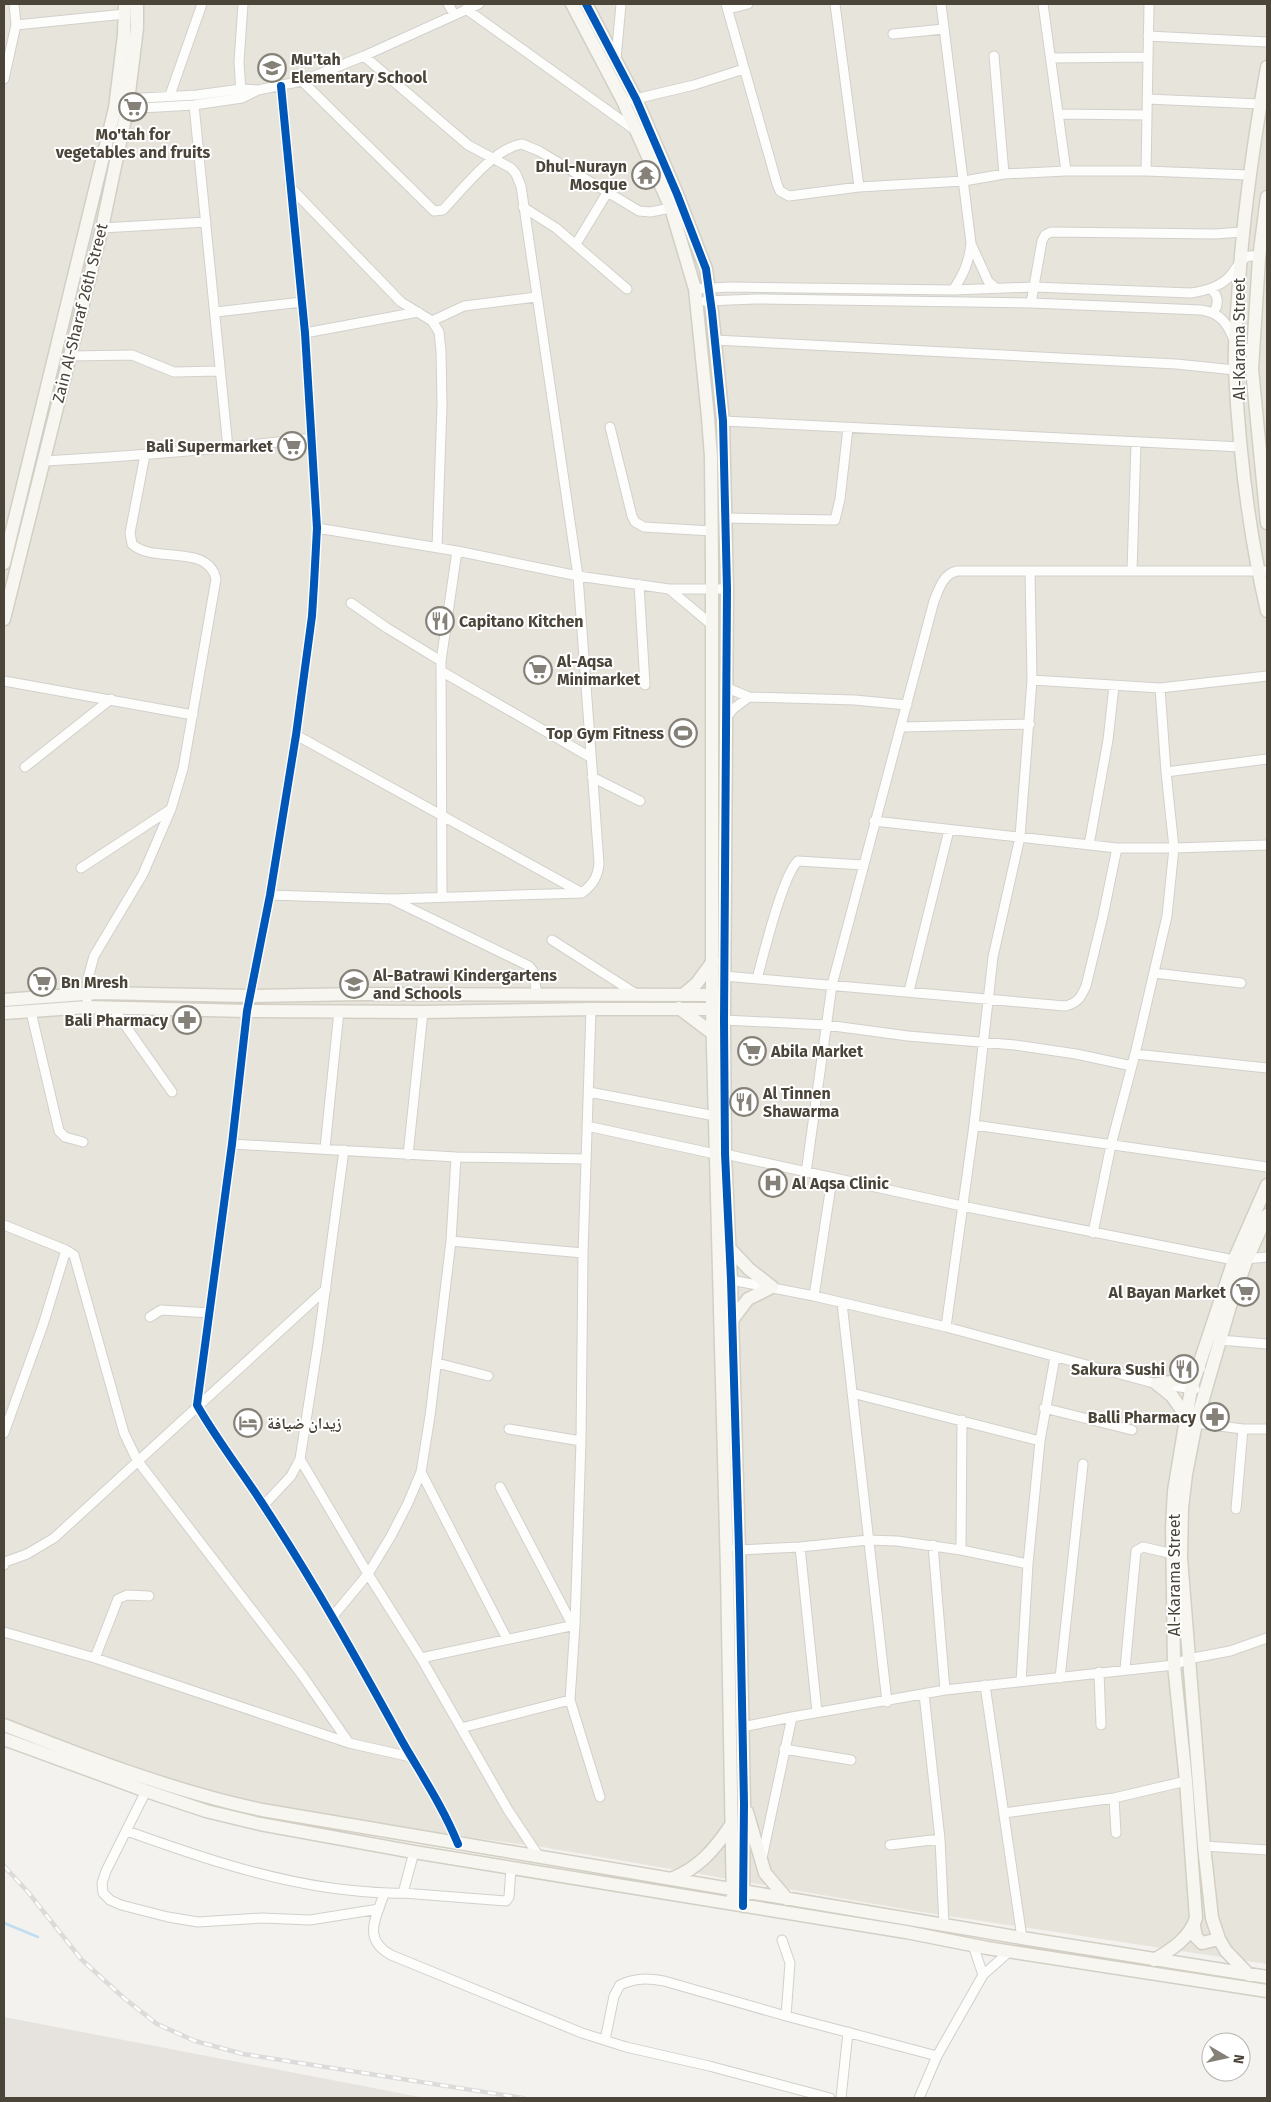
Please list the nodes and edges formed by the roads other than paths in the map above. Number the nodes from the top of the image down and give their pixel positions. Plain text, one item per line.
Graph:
1 (14, 4) edge
2 (137, 4) edge
3 (202, 4) edge
4 (243, 4) edge
5 (448, 4) edge
6 (478, 4) edge
7 (572, 4) edge
8 (586, 4) edge
9 (621, 4) edge
10 (748, 4) edge
11 (836, 4) edge
12 (941, 4) edge
13 (1043, 4) edge
14 (1149, 4) edge
15 (727, 6) edge
16 (125, 9) edge
17 (466, 9) junction
18 (454, 14) junction
19 (16, 25) junction
20 (944, 29) junction
21 (894, 34) dead end
22 (1148, 36) junction
23 (1267, 42) edge
24 (364, 56) junction
25 (994, 56) dead end
26 (1148, 57) junction
27 (1051, 58) junction
28 (616, 59) junction
29 (1267, 67) edge
30 (744, 69) junction
31 (4, 80) edge
32 (302, 81) junction
33 (281, 86) junction
34 (241, 93) junction
35 (170, 95) junction
36 (1147, 99) junction
37 (630, 100) junction
38 (122, 104) junction
39 (1260, 104) junction
40 (194, 105) junction
41 (1058, 114) junction
42 (1146, 116) junction
43 (644, 132) junction
44 (492, 160) junction
45 (1066, 171) junction
46 (1146, 171) junction
47 (1004, 174) junction
48 (1248, 175) junction
49 (964, 181) junction
50 (289, 186) junction
51 (859, 187) junction
52 (607, 193) junction
53 (1267, 197) edge
54 (523, 208) junction
55 (671, 208) junction
56 (206, 222) junction
57 (102, 228) junction
58 (1242, 232) junction
59 (971, 243) junction
60 (576, 244) junction
61 (1259, 258) junction
62 (1239, 264) junction
63 (1033, 287) junction
64 (709, 288) junction
65 (627, 289) dead end
66 (695, 289) junction
67 (1211, 289) junction
68 (953, 290) junction
69 (997, 290) junction
70 (536, 297) junction
71 (711, 301) junction
72 (302, 302) junction
73 (697, 302) junction
74 (1031, 302) junction
75 (216, 312) junction
76 (418, 312) junction
77 (1213, 313) junction
78 (432, 321) junction
79 (305, 332) junction
80 (714, 340) junction
81 (1235, 341) junction
82 (1253, 347) junction
83 (70, 356) junction
84 (1235, 370) junction
85 (220, 371) junction
86 (723, 421) junction
87 (610, 427) dead end
88 (848, 428) junction
89 (312, 438) junction
90 (1136, 443) junction
91 (1241, 447) junction
92 (228, 448) junction
93 (145, 455) junction
94 (44, 461) junction
95 (726, 518) junction
96 (1267, 523) edge
97 (318, 528) junction
98 (712, 531) junction
99 (437, 548) junction
100 (456, 551) junction
101 (4, 563) edge
102 (1030, 571) junction
103 (1132, 571) junction
104 (1263, 571) edge
105 (578, 576) junction
106 (639, 584) junction
107 (670, 589) junction
108 (712, 589) junction
109 (727, 589) junction
110 (351, 603) dead end
111 (1267, 611) edge
112 (4, 619) edge
113 (712, 625) junction
114 (441, 666) junction
115 (1267, 676) edge
116 (1032, 680) junction
117 (4, 682) edge
118 (645, 685) dead end
119 (1114, 686) junction
120 (725, 687) junction
121 (1160, 688) junction
122 (749, 697) junction
123 (111, 699) junction
124 (907, 705) junction
125 (193, 715) junction
126 (726, 718) junction
127 (1030, 724) junction
128 (901, 727) junction
129 (296, 735) junction
130 (590, 757) junction
131 (1267, 759) edge
132 (25, 766) dead end
133 (1166, 772) junction
134 (592, 777) junction
135 (640, 801) dead end
136 (172, 809) junction
137 (442, 816) junction
138 (874, 821) junction
139 (949, 830) junction
140 (1020, 837) junction
141 (1267, 845) edge
142 (1089, 846) junction
143 (1117, 848) junction
144 (1174, 848) junction
145 (863, 865) junction
146 (81, 868) dead end
147 (582, 893) junction
148 (270, 895) junction
149 (442, 896) junction
150 (392, 899) junction
151 (552, 940) dead end
152 (713, 961) junction
153 (1154, 973) junction
154 (724, 976) junction
155 (756, 979) junction
156 (1241, 983) dead end
157 (832, 985) junction
158 (909, 992) junction
159 (87, 993) junction
160 (636, 994) junction
161 (537, 995) junction
162 (683, 995) junction
163 (718, 995) junction
164 (250, 996) junction
165 (987, 998) junction
166 (4, 1000) edge
167 (87, 1007) junction
168 (112, 1008) junction
169 (679, 1008) junction
170 (591, 1009) junction
171 (247, 1011) junction
172 (31, 1012) junction
173 (339, 1012) junction
174 (423, 1012) junction
175 (4, 1013) edge
176 (720, 1013) junction
177 (826, 1025) junction
178 (712, 1033) junction
179 (982, 1042) junction
180 (1136, 1054) junction
181 (1132, 1066) junction
182 (1267, 1068) edge
183 (172, 1092) dead end
184 (589, 1092) junction
185 (715, 1116) junction
186 (974, 1125) junction
187 (587, 1126) junction
188 (83, 1142) dead end
189 (232, 1144) junction
190 (1111, 1145) junction
191 (325, 1148) junction
192 (344, 1150) junction
193 (720, 1154) junction
194 (408, 1155) junction
195 (456, 1157) junction
196 (586, 1159) junction
197 (1267, 1168) edge
198 (806, 1173) junction
199 (832, 1179) junction
200 (1267, 1185) edge
201 (962, 1206) junction
202 (1267, 1215) edge
203 (4, 1225) edge
204 (1093, 1233) junction
205 (451, 1241) junction
206 (730, 1249) junction
207 (66, 1250) junction
208 (583, 1253) junction
209 (1267, 1257) edge
210 (1240, 1260) junction
211 (718, 1277) junction
212 (731, 1280) junction
213 (772, 1287) junction
214 (326, 1289) junction
215 (814, 1296) junction
216 (842, 1303) junction
217 (210, 1313) junction
218 (150, 1317) dead end
219 (732, 1319) junction
220 (946, 1327) junction
221 (1220, 1340) junction
222 (1267, 1344) edge
223 (1055, 1357) junction
224 (437, 1363) junction
225 (1198, 1368) junction
226 (488, 1376) dead end
227 (1157, 1384) junction
228 (1191, 1389) junction
229 (1205, 1390) junction
230 (852, 1393) junction
231 (197, 1406) junction
232 (1044, 1408) junction
233 (1191, 1419) junction
234 (962, 1420) junction
235 (509, 1428) dead end
236 (1242, 1429) junction
237 (1267, 1429) edge
238 (1132, 1430) dead end
239 (4, 1433) edge
240 (580, 1440) junction
241 (1040, 1440) junction
242 (300, 1459) junction
243 (137, 1460) junction
244 (1083, 1464) dead end
245 (420, 1472) junction
246 (500, 1487) dead end
247 (264, 1505) junction
248 (1236, 1509) dead end
249 (726, 1540) junction
250 (868, 1540) junction
251 (933, 1545) junction
252 (800, 1547) junction
253 (740, 1550) junction
254 (961, 1550) junction
255 (1173, 1554) junction
256 (4, 1563) edge
257 (1028, 1564) junction
258 (368, 1574) junction
259 (149, 1596) dead end
260 (334, 1616) junction
261 (574, 1625) junction
262 (4, 1632) edge
263 (1267, 1638) edge
264 (507, 1639) junction
265 (95, 1658) junction
266 (421, 1658) junction
267 (1188, 1660) junction
268 (1174, 1665) junction
269 (1125, 1669) junction
270 (1099, 1672) junction
271 (1060, 1678) junction
272 (1021, 1682) junction
273 (985, 1685) junction
274 (945, 1690) junction
275 (924, 1694) junction
276 (570, 1700) junction
277 (886, 1702) junction
278 (817, 1712) junction
279 (792, 1717) junction
280 (4, 1725) edge
281 (1101, 1725) dead end
282 (742, 1727) junction
283 (461, 1728) junction
284 (4, 1739) edge
285 (349, 1743) junction
286 (784, 1749) junction
287 (412, 1757) junction
288 (851, 1760) dead end
289 (1186, 1782) junction
290 (146, 1791) junction
291 (600, 1796) dead end
292 (1114, 1798) junction
293 (744, 1804) junction
294 (1004, 1813) junction
295 (731, 1825) junction
296 (126, 1832) junction
297 (1116, 1833) dead end
298 (940, 1839) junction
299 (458, 1844) junction
300 (890, 1845) dead end
301 (1204, 1846) junction
302 (1267, 1850) edge
303 (414, 1852) junction
304 (538, 1855) junction
305 (761, 1862) junction
306 (511, 1868) junction
307 (670, 1879) junction
308 (738, 1889) junction
309 (403, 1892) junction
310 (384, 1894) junction
311 (787, 1899) junction
312 (738, 1905) junction
313 (379, 1909) junction
314 (944, 1925) junction
315 (1194, 1926) junction
316 (1022, 1938) junction
317 (1219, 1939) junction
318 (782, 1940) dead end
319 (973, 1945) junction
320 (1010, 1951) junction
321 (1154, 1960) junction
322 (983, 1975) junction
323 (1249, 1975) junction
324 (1267, 1977) edge
325 (1267, 1991) edge
326 (786, 2016) junction
327 (848, 2032) junction
328 (605, 2040) junction
329 (937, 2056) junction
330 (830, 2098) edge
331 (841, 2098) edge
332 (919, 2098) edge

1 - 19 street
2 - 38 street, Zain Al-Sharaf 26th Street
3 - 35 street
4 - 34 street
5 - 18 street
6 - 17 street
7 - 37 street
8 - 28 street
9 - 28 street
10 - 15 street
11 - 51 street
12 - 20 street
13 - 27 street
14 - 22 street
15 - 30 street
16 - 19 street
16 - 38 street, Zain Al-Sharaf 26th Street
17 - 18 street
17 - 43 street
18 - 24 street
19 - 31 street
20 - 21 street
20 - 49 street
22 - 23 street
22 - 26 street
24 - 32 street
24 - 44 street
25 - 47 street
26 - 27 street
26 - 36 street
27 - 41 street
28 - 37 street
29 - 39 street, Al-Karama Street
30 - 37 street
30 - 51 street
32 - 33 street
32 - 44 street
33 - 34 street
33 - 50 street
34 - 35 street
34 - 40 street
35 - 38 street
36 - 39 street
36 - 42 street
37 - 43 street
38 - 40 street
38 - 57 street, Zain Al-Sharaf 26th Street
38 - 101 street, Zain Al-Sharaf 26th Street
39 - 48 street, Al-Karama Street
40 - 56 street
41 - 42 street
41 - 45 street
42 - 46 street
43 - 55 street
43 - 64 street
44 - 52 street
44 - 54 street
45 - 46 street
45 - 47 street
46 - 48 street
47 - 49 street
48 - 58 street, Al-Karama Street
49 - 51 street
49 - 59 street
50 - 72 street
50 - 76 street
52 - 55 street
52 - 60 street
53 - 61 street, Al-Karama Street
54 - 60 street
54 - 70 street
55 - 66 street
56 - 57 street
56 - 75 street
57 - 83 street, Zain Al-Sharaf 26th Street
58 - 62 street, Al-Karama Street
58 - 63 street
59 - 68 street
59 - 69 street
60 - 65 street
61 - 62 street
61 - 82 street, Al-Karama Street
62 - 67 street
62 - 81 street, Al-Karama Street
63 - 67 street
63 - 69 street
63 - 74 street
64 - 66 street
64 - 68 street
64 - 71 street
66 - 73 street
67 - 77 street
68 - 69 street
70 - 78 street
70 - 105 street
71 - 73 street
71 - 74 street
71 - 80 street
72 - 75 street
72 - 79 street
73 - 98 street
74 - 77 street
75 - 85 street
76 - 78 street
76 - 79 street
77 - 81 street
78 - 99 street
79 - 89 street
80 - 84 street
80 - 86 street
81 - 82 street
81 - 84 street, Al-Karama Street
82 - 96 street, Al-Karama Street
83 - 85 street
83 - 94 street, Zain Al-Sharaf 26th Street
84 - 91 street, Al-Karama Street
85 - 92 street
86 - 88 street
86 - 95 street
87 - 98 street
88 - 90 street
88 - 95 street
89 - 92 street
89 - 97 street
90 - 91 street
90 - 103 street
91 - 104 street, Al-Karama Street
92 - 93 street
93 - 94 street
93 - 125 street
94 - 112 street, Zain Al-Sharaf 26th Street
95 - 109 street
97 - 99 street
97 - 129 street
98 - 108 street
99 - 100 street
100 - 105 street
100 - 114 street
102 - 103 street
102 - 116 street
102 - 124 street
103 - 104 street
104 - 111 street, Al-Karama Street
105 - 106 street
105 - 130 street
106 - 107 street
106 - 118 street
107 - 108 street
107 - 113 street
108 - 109 street
108 - 113 street
109 - 120 street
110 - 114 street
113 - 152 street
114 - 130 street
114 - 137 street
115 - 121 street
116 - 119 street
116 - 127 street
117 - 123 street
119 - 121 street
119 - 142 street
120 - 122 street
120 - 126 street
121 - 133 street
122 - 124 street
122 - 126 street
123 - 125 street
123 - 132 street
124 - 128 street
125 - 136 street
126 - 154 street
127 - 128 street
127 - 140 street
128 - 138 street
129 - 137 street
129 - 148 street
130 - 134 street
131 - 133 street
133 - 144 street
134 - 135 street
134 - 147 street
136 - 146 street
136 - 159 street
137 - 147 street
137 - 149 street
138 - 139 street
138 - 145 street
139 - 140 street
139 - 158 street
140 - 142 street
140 - 165 street
141 - 144 street
142 - 143 street
143 - 144 street
143 - 165 street
144 - 153 street
145 - 155 street
145 - 157 street
147 - 149 street
148 - 150 street
148 - 164 street
149 - 150 street
150 - 161 street
151 - 160 street
152 - 162 street
152 - 163 street
153 - 156 street
153 - 180 street
154 - 155 street
154 - 163 street
155 - 157 street
157 - 158 street
157 - 177 street
158 - 165 street
159 - 164 street
159 - 166 street
159 - 167 street
160 - 161 street
160 - 162 street
161 - 164 street
162 - 163 street
163 - 176 street
164 - 171 street
165 - 179 street
167 - 168 street
167 - 172 street
168 - 171 street
168 - 183 street
169 - 170 street
169 - 176 street
169 - 178 street
170 - 174 street
170 - 184 street
171 - 173 street
171 - 189 street
172 - 175 street
172 - 188 street
173 - 174 street
173 - 191 street
174 - 194 street
176 - 177 street
176 - 178 street
176 - 193 street
177 - 179 street
177 - 198 street
178 - 185 street
179 - 181 street
179 - 186 street
180 - 181 street
180 - 182 street
181 - 190 street
184 - 185 street
184 - 187 street
185 - 193 street
186 - 190 street
186 - 201 street
187 - 193 street
187 - 196 street
189 - 191 street
189 - 217 street
190 - 197 street
190 - 204 street
191 - 192 street
192 - 194 street
192 - 214 street
193 - 198 street
193 - 206 street
193 - 211 street
194 - 195 street
195 - 196 street
195 - 205 street
196 - 208 street
198 - 199 street
199 - 201 street
199 - 215 street
200 - 210 street, Al-Karama Street
201 - 204 street
201 - 220 street
202 - 210 street, Al-Karama Street
203 - 207 street
204 - 210 street
205 - 208 street
205 - 224 street
206 - 212 street
206 - 213 street
207 - 239 street
207 - 243 street
208 - 240 street
209 - 210 street
210 - 221 street, Al-Karama Street
210 - 225 street, Al-Karama Street
211 - 212 street
211 - 249 street
212 - 213 street
212 - 219 street
213 - 215 street
213 - 219 street
214 - 231 street
214 - 242 street
215 - 216 street
216 - 220 street
216 - 230 street
217 - 218 street
217 - 231 street
219 - 253 street
220 - 223 street
221 - 222 street
221 - 229 street, Al-Karama Street
223 - 227 street
223 - 232 street
224 - 226 street
224 - 245 street
225 - 227 street
225 - 228 street, Al-Karama Street
227 - 228 street
227 - 233 street
228 - 229 street
228 - 233 street, Al-Karama Street
229 - 233 street, Al-Karama Street
230 - 234 street
230 - 250 street
231 - 243 street
231 - 247 street
232 - 238 street
232 - 241 street
233 - 236 street
233 - 255 street, Al-Karama Street
233 - 267 street, Al-Karama Street
234 - 241 street
234 - 254 street
235 - 240 street
236 - 237 street
236 - 248 street
240 - 261 street
241 - 257 street
242 - 247 street
242 - 258 street
243 - 256 street
243 - 285 street
244 - 271 street
245 - 258 street
245 - 264 street
246 - 261 street
247 - 260 street
249 - 253 street
249 - 295 street
250 - 251 street
250 - 252 street
250 - 277 street
251 - 254 street
251 - 274 street
252 - 253 street
252 - 278 street
253 - 282 street
254 - 257 street
255 - 268 street, Al-Karama Street
255 - 269 street
257 - 272 street
258 - 260 street
258 - 266 street
259 - 265 street
260 - 287 street
261 - 264 street
261 - 276 street
262 - 265 street
263 - 267 street
264 - 266 street
265 - 285 street
266 - 283 street
267 - 268 street
267 - 301 street, Al-Karama Street
268 - 269 street
268 - 289 street, Al-Karama Street
269 - 270 street
270 - 271 street
270 - 281 street
271 - 272 street
272 - 273 street
273 - 274 street
273 - 294 street
274 - 275 street
275 - 277 street
275 - 298 street
276 - 283 street
276 - 291 street
277 - 278 street
278 - 279 street
279 - 282 street
279 - 286 street
280 - 299 street
282 - 293 street
283 - 304 street
284 - 290 street
285 - 287 street
286 - 288 street
286 - 305 street
287 - 299 street
289 - 292 street
289 - 315 street, Al-Karama Street
290 - 296 street
290 - 303 street
292 - 294 street
292 - 297 street
293 - 305 street
293 - 308 street
294 - 316 street
295 - 307 street
295 - 308 street
296 - 310 street
296 - 313 street
298 - 300 street
298 - 314 street
299 - 304 street
301 - 302 street
301 - 317 street, Al-Karama Street
303 - 306 street
303 - 309 street
304 - 307 street
305 - 311 street
306 - 309 street
306 - 312 street
307 - 308 street
308 - 311 street
308 - 312 street
309 - 310 street
310 - 313 street
311 - 314 street
312 - 319 street
313 - 328 street
314 - 316 street
315 - 317 street
315 - 321 street
316 - 321 street
317 - 323 street, Al-Karama Street
318 - 326 street
319 - 320 street
319 - 322 street
320 - 322 street
320 - 325 street
321 - 323 street
322 - 329 street
323 - 324 street
326 - 327 street
326 - 328 street
327 - 329 street
327 - 331 street
328 - 330 street
329 - 332 street

